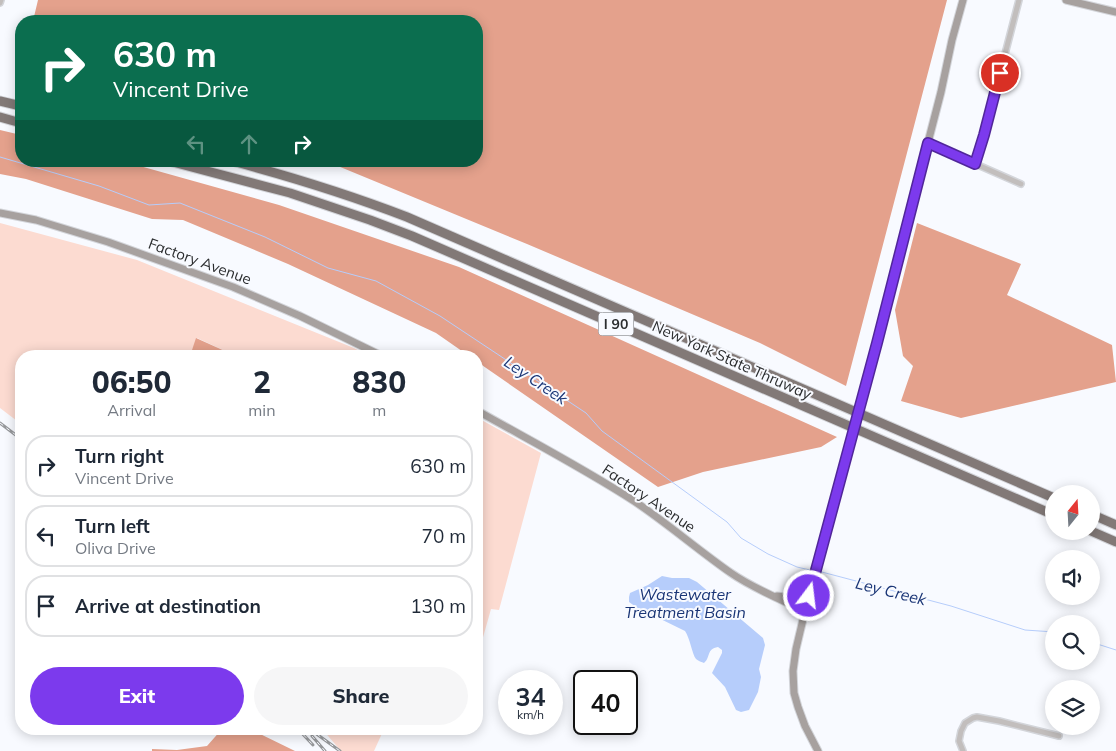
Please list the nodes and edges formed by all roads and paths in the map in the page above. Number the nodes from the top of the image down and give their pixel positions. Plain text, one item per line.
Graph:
1 (963, 0) edge
2 (1019, 0) edge
3 (1066, 0) edge
4 (1116, 12) edge
5 (0, 101) edge
6 (15, 105) edge
7 (0, 117) edge
8 (15, 121) edge
9 (928, 143) junction
10 (975, 164) junction
11 (192, 167) edge
12 (254, 167) edge
13 (1021, 184) dead end
14 (0, 213) edge
15 (370, 350) edge
16 (483, 414) edge
17 (1045, 494) edge
18 (1045, 511) edge
19 (1100, 518) edge
20 (1116, 525) edge
21 (1100, 535) edge
22 (1116, 542) edge
23 (811, 581) junction
24 (773, 596) junction
25 (805, 611) junction
26 (1060, 736) dead end
27 (811, 739) junction
28 (818, 751) edge
29 (824, 751) edge
30 (963, 751) edge

1 - 9 street
2 - 10 street
3 - 4 street
5 - 6 highway
7 - 8 highway
9 - 10 street
9 - 23 street, bridge
10 - 13 street
11 - 18 highway, New York State Thruway / I 90
12 - 17 highway, New York State Thruway / I 90
14 - 15 street, Factory Avenue
16 - 24 street, Factory Avenue
19 - 20 highway
21 - 22 highway
23 - 24 street
23 - 25 street
24 - 25 street, Factory Avenue
25 - 27 street
26 - 30 street
27 - 28 street
27 - 29 street

